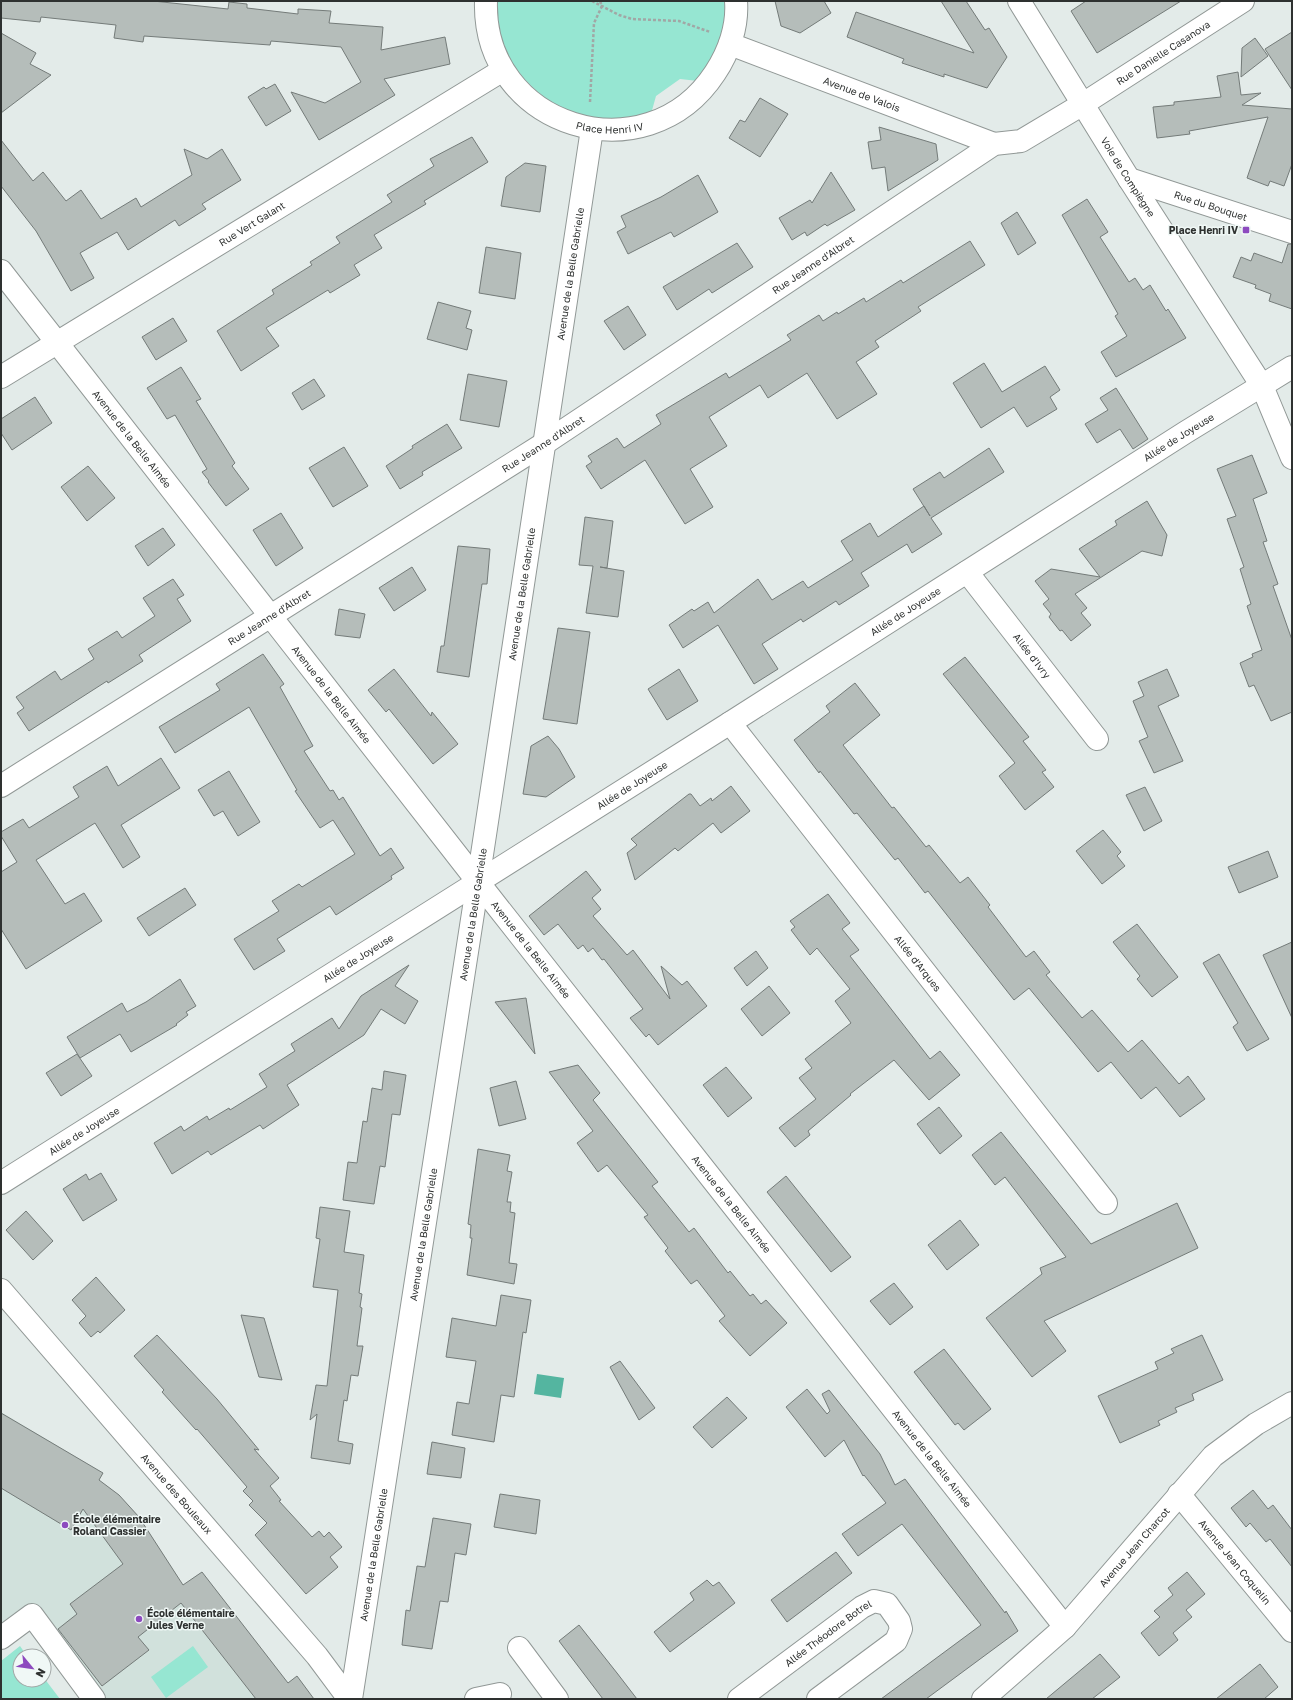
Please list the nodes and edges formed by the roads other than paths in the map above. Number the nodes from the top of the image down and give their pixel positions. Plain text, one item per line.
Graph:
1 (486, 1) edge
2 (736, 1) edge
3 (1019, 1) edge
4 (1243, 1) edge
5 (730, 41) junction
6 (503, 70) junction
7 (1083, 104) junction
8 (588, 129) junction
9 (994, 144) junction
10 (1129, 179) junction
11 (1292, 232) edge
12 (1, 270) edge
13 (58, 342) junction
14 (1292, 367) edge
15 (1, 377) edge
16 (1262, 386) junction
17 (545, 443) junction
18 (1292, 458) edge
19 (967, 572) junction
20 (271, 615) junction
21 (730, 723) junction
22 (1097, 739) dead end
23 (1, 786) edge
24 (478, 881) junction
25 (1, 1183) edge
26 (1106, 1203) dead end
27 (1, 1290) edge
28 (1292, 1403) edge
29 (1179, 1494) junction
30 (1065, 1627) junction
31 (1292, 1630) edge
32 (1, 1638) edge
33 (519, 1648) dead end
34 (500, 1694) dead end
35 (94, 1699) edge
36 (350, 1699) edge
37 (476, 1699) edge
38 (557, 1699) edge
39 (738, 1699) edge
40 (818, 1699) edge
41 (983, 1699) edge

1 - 6 street, Place Henri IV
2 - 5 street, Place Henri IV
3 - 7 street, Voie de Compiègne
4 - 7 street, Rue Danielle Casanova
5 - 8 street, Place Henri IV
5 - 9 street, Avenue de Valois
6 - 8 street, Place Henri IV
6 - 13 street, Rue Vert Galant
7 - 9 street, Rue Jeanne d'Albret
7 - 10 street, Voie de Compiègne
8 - 17 street, Avenue de la Belle Gabrielle
9 - 17 street, Rue Jeanne d'Albret
10 - 11 street, Rue du Bouquet
10 - 16 street, Voie de Compiègne
12 - 13 street, Avenue de la Belle Aimée
13 - 15 street, Rue Vert Galant
13 - 20 street, Avenue de la Belle Aimée
14 - 16 street, Allée de Joyeuse
16 - 18 street, Voie de Compiègne
16 - 19 street, Allée de Joyeuse
17 - 20 street, Rue Jeanne d'Albret
17 - 24 street, Avenue de la Belle Gabrielle
19 - 21 street, Allée de Joyeuse
19 - 22 street, Allée d'Ivry
20 - 23 street, Rue Jeanne d'Albret
20 - 24 street, Avenue de la Belle Aimée
21 - 24 street, Allée de Joyeuse
21 - 26 street, Allée d'Arques
24 - 25 street, Allée de Joyeuse
24 - 30 street, Avenue de la Belle Aimée
24 - 36 street, Avenue de la Belle Gabrielle
27 - 36 street, Avenue des Bouleaux
28 - 29 street, Avenue Jean Charcot
29 - 30 street, Avenue Jean Charcot
29 - 31 street, Avenue Jean Coquelin
30 - 41 street, Avenue Jean Charcot
32 - 35 street
33 - 38 street
34 - 37 street
39 - 40 street, Allée Théodore Botrel

